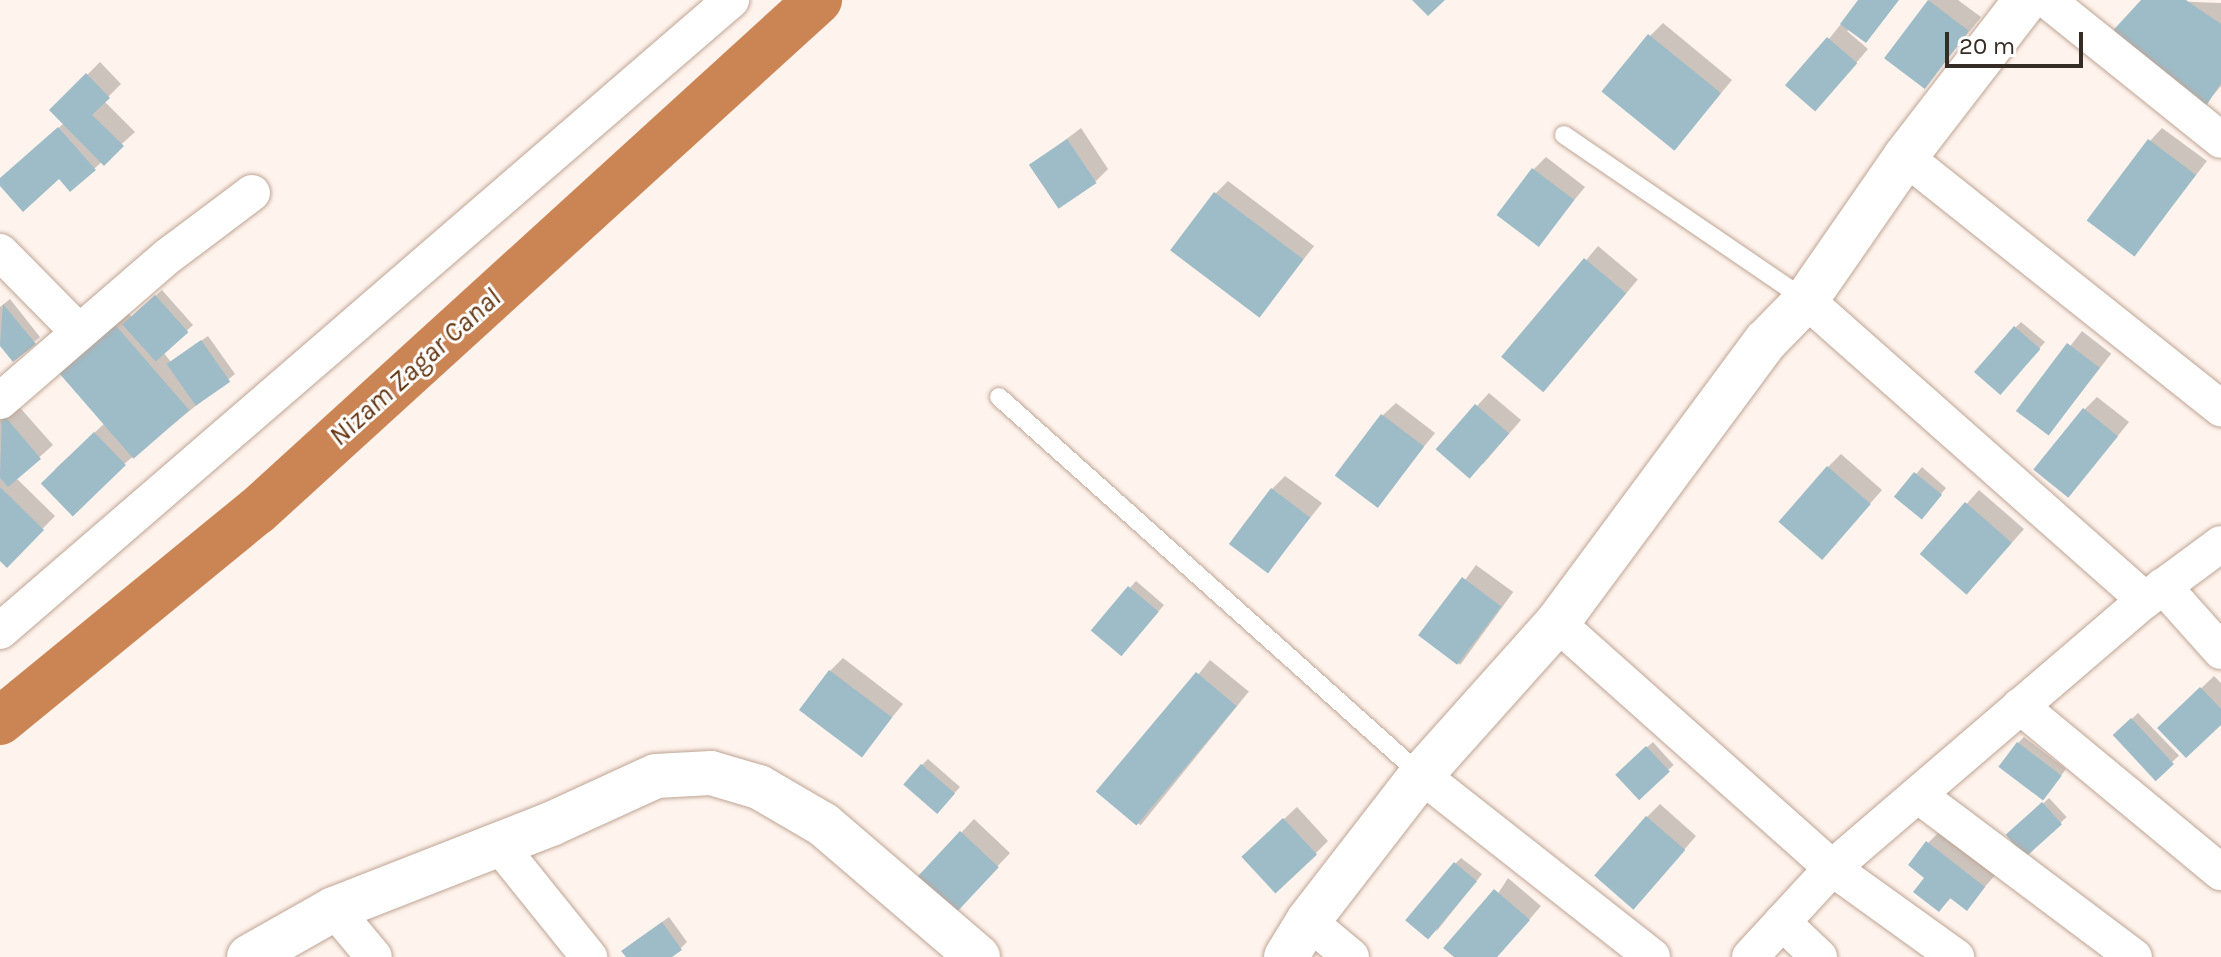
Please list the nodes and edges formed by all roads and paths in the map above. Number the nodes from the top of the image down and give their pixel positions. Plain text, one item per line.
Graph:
1 (731, 0) edge
2 (2026, 0) edge
3 (2047, 0) edge
4 (1564, 135) dead end
5 (2221, 140) edge
6 (1905, 157) junction
7 (252, 193) dead end
8 (0, 252) edge
9 (1806, 300) junction
10 (79, 332) junction
11 (999, 397) dead end
12 (0, 401) edge
13 (2221, 408) edge
14 (2221, 544) edge
15 (2154, 593) junction
16 (1557, 623) junction
17 (0, 631) edge
18 (2221, 651) edge
19 (2020, 706) junction
20 (1421, 775) junction
21 (1918, 795) junction
22 (499, 845) junction
23 (1832, 868) junction
24 (2221, 872) edge
25 (334, 909) junction
26 (1782, 922) junction
27 (1297, 939) edge
28 (249, 957) edge
29 (374, 957) edge
30 (589, 957) edge
31 (978, 957) edge
32 (1351, 957) edge
33 (1652, 957) edge
34 (1750, 957) edge
35 (1819, 957) edge
36 (1956, 957) edge
37 (2134, 957) edge

1 - 17 street
2 - 6 street
3 - 5 street
4 - 9 lane
6 - 9 street
6 - 13 street
7 - 10 street
8 - 10 street
9 - 15 street
9 - 16 street
10 - 12 street
11 - 20 lane
14 - 15 street
15 - 18 street
15 - 19 street
16 - 20 street
16 - 23 street
19 - 21 street
19 - 24 street
20 - 27 street
20 - 33 street
21 - 23 street
21 - 37 street
22 - 25 street
22 - 30 street
22 - 31 street
23 - 26 street
23 - 36 street
25 - 28 street
25 - 29 street
26 - 34 street
26 - 35 street
27 - 32 street

